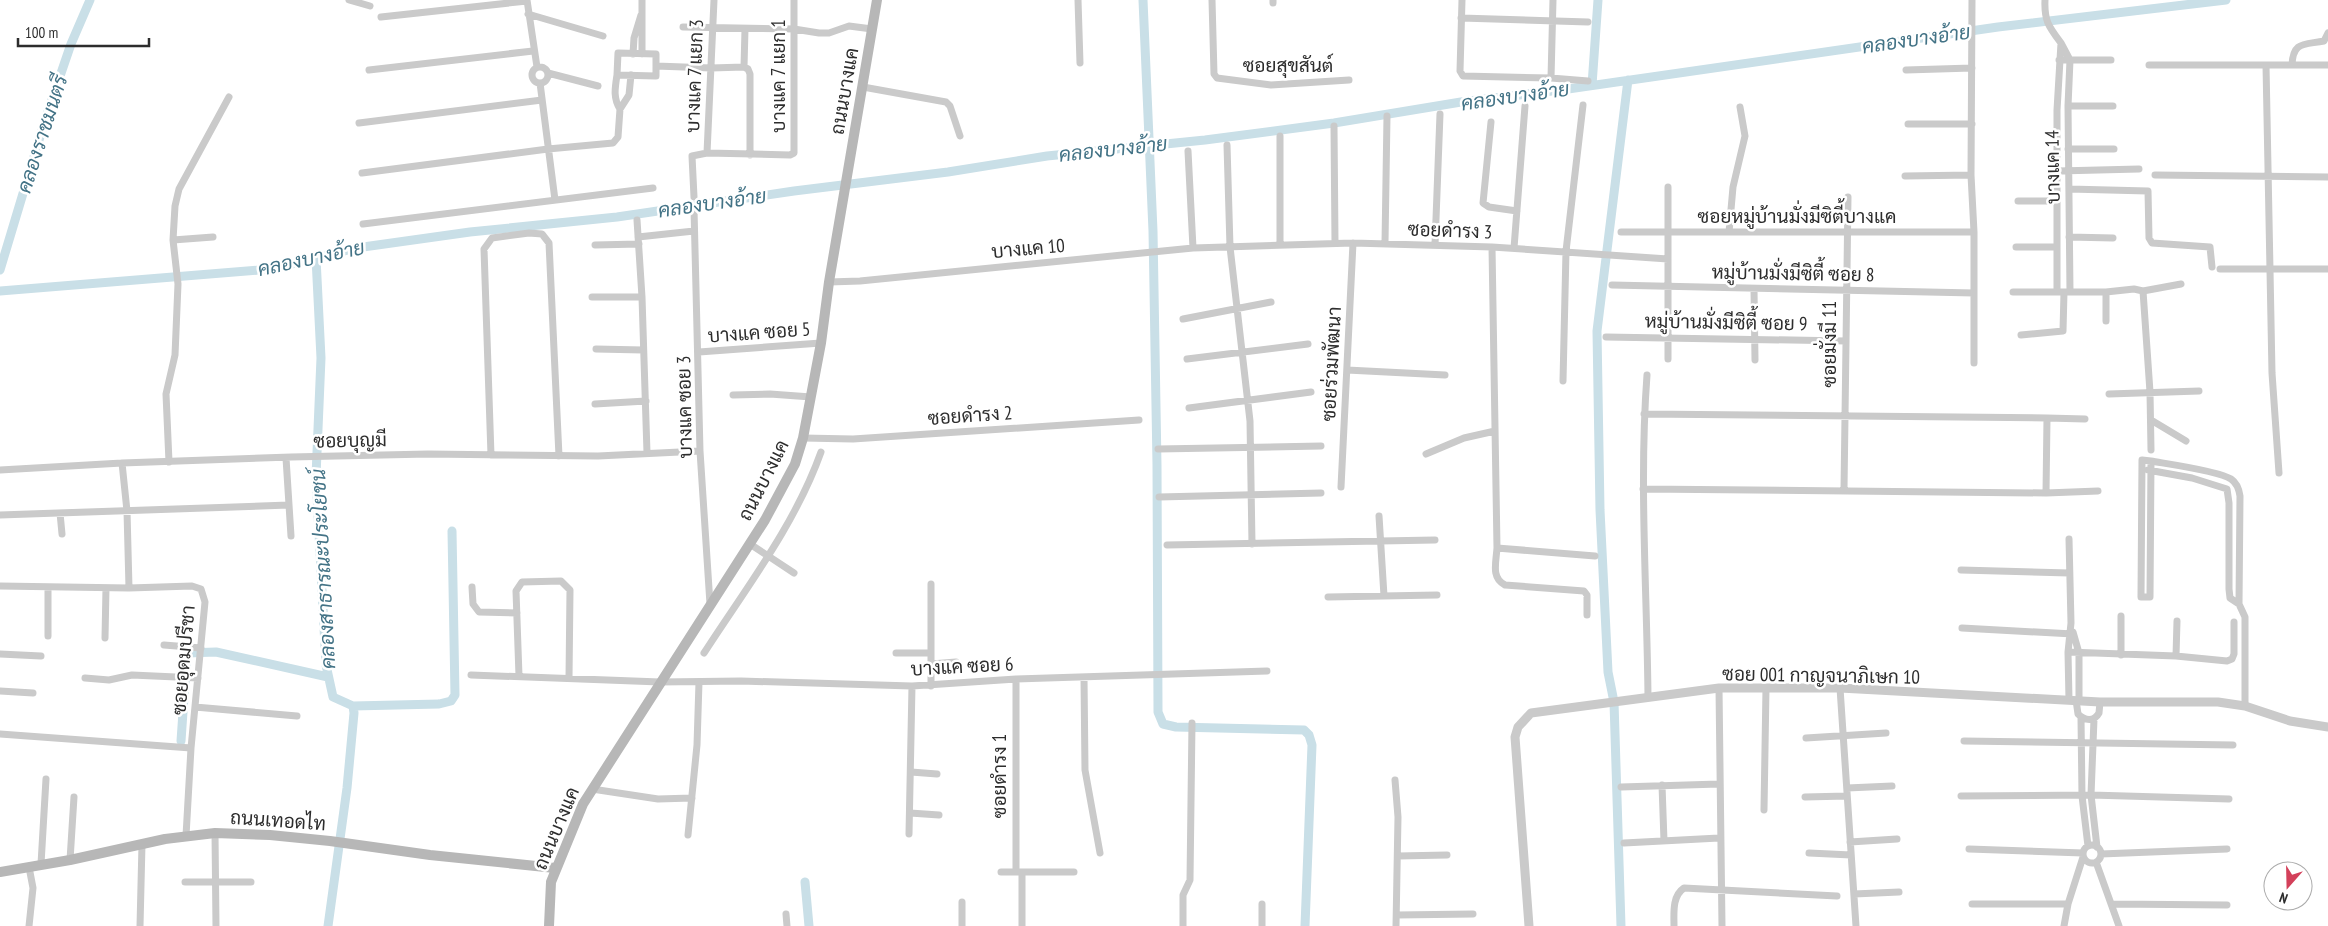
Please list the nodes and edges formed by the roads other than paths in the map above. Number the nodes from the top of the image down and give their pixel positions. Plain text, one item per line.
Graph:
1 (350, 0) edge
2 (527, 0) edge
3 (642, 0) edge
4 (714, 0) edge
5 (794, 0) edge
6 (877, 0) edge
7 (1078, 0) edge
8 (1212, 0) edge
9 (1462, 0) edge
10 (1553, 0) edge
11 (1972, 0) edge
12 (2044, 0) edge
13 (370, 6) dead end
14 (528, 14) junction
15 (641, 15) junction
16 (381, 17) dead end
17 (1461, 18) junction
18 (1552, 21) junction
19 (1588, 22) dead end
20 (684, 27) dead end
21 (712, 28) junction
22 (745, 29) junction
23 (794, 29) junction
24 (872, 29) junction
25 (2328, 33) edge
26 (603, 36) dead end
27 (2061, 43) junction
28 (533, 50) junction
29 (633, 54) junction
30 (642, 54) junction
31 (2059, 60) junction
32 (2070, 60) junction
33 (2111, 60) dead end
34 (1080, 64) dead end
35 (2328, 64) edge
36 (2149, 65) dead end
37 (2266, 65) junction
38 (2292, 65) junction
39 (656, 66) junction
40 (744, 66) junction
41 (538, 67) junction
42 (711, 68) junction
43 (1972, 68) junction
44 (369, 70) dead end
45 (1906, 70) dead end
46 (548, 73) junction
47 (617, 75) junction
48 (631, 76) junction
49 (1551, 78) junction
50 (1349, 80) dead end
51 (1588, 81) dead end
52 (540, 83) junction
53 (598, 86) dead end
54 (863, 87) junction
55 (229, 97) dead end
56 (542, 100) junction
57 (1583, 105) dead end
58 (1525, 106) dead end
59 (2113, 106) dead end
60 (1740, 107) dead end
61 (2068, 108) junction
62 (620, 109) junction
63 (2057, 110) junction
64 (1440, 114) dead end
65 (1387, 116) dead end
66 (1491, 122) dead end
67 (359, 123) dead end
68 (1908, 124) dead end
69 (1972, 124) junction
70 (1334, 126) dead end
71 (960, 136) dead end
72 (1280, 136) dead end
73 (1228, 145) dead end
74 (548, 149) junction
75 (2114, 149) dead end
76 (2068, 150) junction
77 (1188, 151) dead end
78 (707, 153) junction
79 (750, 155) junction
80 (2139, 170) dead end
81 (2058, 171) junction
82 (2069, 172) junction
83 (362, 173) dead end
84 (1971, 175) junction
85 (2155, 175) dead end
86 (1905, 176) dead end
87 (2269, 176) junction
88 (2328, 177) edge
89 (1668, 187) dead end
90 (653, 188) dead end
91 (2069, 189) junction
92 (694, 197) dead end
93 (1848, 197) dead end
94 (555, 200) junction
95 (2018, 201) dead end
96 (2057, 201) junction
97 (694, 209) dead end
98 (1517, 211) junction
99 (637, 220) dead end
100 (363, 224) dead end
101 (694, 231) junction
102 (1620, 232) dead end
103 (1668, 232) junction
104 (1729, 232) junction
105 (1847, 232) junction
106 (1974, 232) junction
107 (213, 237) dead end
108 (2069, 237) junction
109 (2113, 238) dead end
110 (173, 240) junction
111 (639, 240) junction
112 (1353, 242) junction
113 (1335, 243) junction
114 (1385, 244) junction
115 (1280, 245) junction
116 (1435, 245) junction
117 (595, 246) dead end
118 (1230, 246) junction
119 (2057, 246) junction
120 (1492, 247) junction
121 (2016, 247) dead end
122 (1193, 248) junction
123 (1514, 248) junction
124 (1566, 251) junction
125 (1668, 259) junction
126 (2270, 269) junction
127 (2328, 269) edge
128 (830, 282) junction
129 (2181, 284) dead end
130 (1612, 285) dead end
131 (1668, 287) junction
132 (1754, 289) junction
133 (1846, 290) junction
134 (2143, 291) junction
135 (2013, 292) dead end
136 (2064, 292) junction
137 (2106, 292) junction
138 (1974, 293) junction
139 (592, 297) dead end
140 (642, 297) junction
141 (1271, 302) dead end
142 (1237, 309) junction
143 (1183, 319) dead end
144 (2106, 321) dead end
145 (2021, 335) dead end
146 (1606, 336) dead end
147 (1667, 338) junction
148 (1755, 339) junction
149 (1846, 341) junction
150 (821, 344) junction
151 (1308, 344) dead end
152 (596, 349) dead end
153 (643, 350) junction
154 (699, 352) junction
155 (1242, 353) junction
156 (1187, 359) dead end
157 (1668, 359) dead end
158 (1755, 360) dead end
159 (1974, 363) dead end
160 (1347, 370) junction
161 (1446, 375) dead end
162 (1646, 375) dead end
163 (1563, 381) dead end
164 (2199, 391) dead end
165 (1311, 392) dead end
166 (2150, 392) junction
167 (2109, 394) dead end
168 (733, 395) dead end
169 (811, 397) junction
170 (1247, 399) junction
171 (646, 401) junction
172 (595, 404) dead end
173 (1188, 408) dead end
174 (1644, 414) junction
175 (1846, 417) junction
176 (2047, 418) junction
177 (2085, 419) dead end
178 (1139, 420) dead end
179 (2151, 420) junction
180 (1495, 431) junction
181 (803, 438) junction
182 (2186, 441) dead end
183 (1321, 446) dead end
184 (1250, 447) junction
185 (1158, 448) dead end
186 (2151, 450) dead end
187 (700, 451) junction
188 (821, 452) dead end
189 (647, 453) junction
190 (1426, 454) dead end
191 (491, 455) junction
192 (559, 456) junction
193 (286, 458) junction
194 (2151, 460) junction
195 (169, 462) junction
196 (122, 463) junction
197 (0, 470) edge
198 (2142, 470) junction
199 (2151, 470) junction
200 (2278, 474) dead end
201 (1341, 488) dead end
202 (1643, 489) junction
203 (1844, 490) junction
204 (2098, 492) dead end
205 (1321, 493) dead end
206 (2046, 493) junction
207 (1251, 495) junction
208 (1159, 497) dead end
209 (289, 505) junction
210 (127, 511) junction
211 (60, 513) junction
212 (0, 516) edge
213 (1379, 516) dead end
214 (62, 534) dead end
215 (291, 536) dead end
216 (2069, 539) dead end
217 (1435, 540) dead end
218 (1380, 541) junction
219 (750, 544) junction
220 (1252, 544) junction
221 (1166, 545) dead end
222 (1497, 548) junction
223 (2142, 550) junction
224 (2151, 550) junction
225 (768, 556) junction
226 (1595, 556) dead end
227 (1961, 570) dead end
228 (794, 573) dead end
229 (2069, 573) junction
230 (931, 584) dead end
231 (0, 586) edge
232 (472, 587) dead end
233 (48, 588) junction
234 (106, 588) junction
235 (129, 588) junction
236 (1437, 595) dead end
237 (1384, 596) junction
238 (1328, 597) dead end
239 (710, 604) junction
240 (2239, 604) junction
241 (517, 613) junction
242 (1587, 615) dead end
243 (2121, 616) dead end
244 (2177, 621) dead end
245 (2234, 622) dead end
246 (1962, 628) dead end
247 (2072, 634) junction
248 (48, 636) dead end
249 (105, 638) dead end
250 (164, 646) dead end
251 (201, 648) junction
252 (2068, 652) junction
253 (704, 653) dead end
254 (896, 653) dead end
255 (931, 653) junction
256 (2079, 653) junction
257 (0, 654) edge
258 (2121, 654) junction
259 (41, 656) dead end
260 (2176, 656) junction
261 (956, 662) dead end
262 (931, 664) junction
263 (1267, 671) dead end
264 (472, 675) dead end
265 (519, 676) junction
266 (1084, 677) junction
267 (85, 678) dead end
268 (198, 678) junction
269 (570, 678) junction
270 (1016, 679) junction
271 (660, 682) junction
272 (699, 682) junction
273 (912, 686) junction
274 (931, 686) junction
275 (1719, 688) junction
276 (1766, 688) junction
277 (1840, 688) junction
278 (0, 690) edge
279 (32, 693) dead end
280 (1648, 697) junction
281 (2075, 700) junction
282 (2100, 702) junction
283 (2246, 706) junction
284 (195, 707) junction
285 (297, 716) dead end
286 (2081, 718) junction
287 (2094, 718) junction
288 (1192, 723) dead end
289 (2328, 728) edge
290 (1886, 733) dead end
291 (0, 734) edge
292 (1843, 737) junction
293 (1806, 738) dead end
294 (1964, 741) dead end
295 (2081, 744) junction
296 (2092, 744) junction
297 (2233, 745) dead end
298 (191, 748) junction
299 (911, 772) junction
300 (937, 774) dead end
301 (46, 779) dead end
302 (1396, 780) dead end
303 (1719, 784) junction
304 (1662, 785) junction
305 (1892, 786) dead end
306 (1621, 787) dead end
307 (1847, 788) junction
308 (592, 789) junction
309 (2091, 795) junction
310 (1847, 796) junction
311 (1961, 796) dead end
312 (2082, 796) junction
313 (74, 797) dead end
314 (1805, 797) dead end
315 (692, 798) junction
316 (2229, 799) dead end
317 (1764, 810) dead end
318 (910, 813) junction
319 (939, 815) dead end
320 (215, 833) junction
321 (909, 834) dead end
322 (688, 835) dead end
323 (186, 836) junction
324 (1719, 838) junction
325 (1897, 839) dead end
326 (1664, 841) junction
327 (1850, 842) junction
328 (1624, 843) dead end
329 (142, 844) junction
330 (2088, 846) junction
331 (2227, 849) dead end
332 (1969, 850) dead end
333 (2099, 850) junction
334 (1100, 853) dead end
335 (1809, 853) dead end
336 (1447, 855) dead end
337 (1852, 855) junction
338 (2083, 855) junction
339 (1398, 856) junction
340 (70, 860) junction
341 (2096, 862) junction
342 (41, 864) junction
343 (29, 867) junction
344 (555, 868) junction
345 (0, 872) edge
346 (1000, 872) dead end
347 (1019, 872) junction
348 (1074, 872) dead end
349 (185, 882) dead end
350 (251, 882) dead end
351 (216, 883) junction
352 (1721, 889) junction
353 (1899, 892) dead end
354 (1854, 894) junction
355 (1837, 896) dead end
356 (962, 902) dead end
357 (1262, 904) dead end
358 (1972, 904) dead end
359 (2068, 904) junction
360 (2112, 904) junction
361 (2227, 905) dead end
362 (786, 914) dead end
363 (1473, 914) dead end
364 (1397, 915) junction
365 (29, 926) edge
366 (140, 926) edge
367 (216, 926) edge
368 (549, 926) edge
369 (787, 926) edge
370 (962, 926) edge
371 (1022, 926) edge
372 (1182, 926) edge
373 (1262, 926) edge
374 (1396, 926) edge
375 (1529, 926) edge
376 (1674, 926) edge
377 (1722, 926) edge
378 (1856, 926) edge
379 (2064, 926) edge
380 (2119, 926) edge

1 - 13 street
2 - 14 street
2 - 16 street
3 - 15 street
4 - 21 street, บางแค 7 แยก 3
5 - 23 street, บางแค 7 แยก 1
6 - 24 main road, ถนนบางแค
7 - 34 street
8 - 50 street, ซอยสุขสันต์
9 - 17 street
10 - 18 street
11 - 43 street
12 - 27 street
14 - 26 street
14 - 28 street
15 - 29 street
15 - 30 street
17 - 18 street
17 - 49 street
18 - 19 street
18 - 49 street
20 - 21 street
21 - 22 street
21 - 42 street, บางแค 7 แยก 3
22 - 23 street
22 - 40 street
23 - 24 street
23 - 79 street, บางแค 7 แยก 1
24 - 54 main road, ถนนบางแค
25 - 38 street
27 - 31 street, บางแค 14
27 - 32 street
28 - 41 street
28 - 44 street
29 - 30 street
29 - 47 street
30 - 39 street
31 - 32 street
31 - 63 street, บางแค 14
32 - 33 street
32 - 61 street, บางแค 14
35 - 38 street
36 - 37 street
37 - 38 street
37 - 87 street
39 - 42 street
39 - 48 street
40 - 42 street
40 - 79 street
41 - 46 street
41 - 52 street
42 - 78 street, บางแค 7 แยก 3
43 - 45 street
43 - 69 street
46 - 52 street
46 - 53 street
47 - 48 street
47 - 62 street
48 - 62 street
49 - 51 street
52 - 56 street
54 - 71 street
54 - 128 main road, ถนนบางแค
55 - 110 street
56 - 67 street
56 - 74 street
57 - 124 street
58 - 98 street
59 - 61 street
60 - 104 street
61 - 63 street
61 - 76 street, บางแค 14
62 - 74 street
63 - 81 street, บางแค 14
64 - 116 street
65 - 114 street
66 - 98 street
68 - 69 street
69 - 84 street
70 - 113 street
72 - 115 street
73 - 118 street
74 - 83 street
74 - 94 street
75 - 76 street
76 - 82 street, บางแค 14
77 - 122 street
78 - 79 street
78 - 92 street
80 - 82 street
81 - 82 street
81 - 96 street, บางแค 14
82 - 91 street, บางแค 14
84 - 86 street
84 - 106 street
85 - 87 street
87 - 88 street
87 - 126 street
89 - 103 street
90 - 94 street
91 - 108 street, บางแค 14
91 - 126 street
93 - 105 street, ซอยมั่งมี 11
94 - 100 street
95 - 96 street
96 - 119 street, บางแค 14
97 - 101 street, บางแค ซอย 3
98 - 123 street
99 - 111 street
101 - 111 street
101 - 154 street, บางแค ซอย 3
102 - 103 street, ซอยหมู่บ้านมั่งมีซิตี้บางแค
103 - 104 street, ซอยหมู่บ้านมั่งมีซิตี้บางแค
103 - 125 street
104 - 105 street, ซอยหมู่บ้านมั่งมีซิตี้บางแค
105 - 106 street, ซอยหมู่บ้านมั่งมีซิตี้บางแค
105 - 133 street, ซอยมั่งมี 11
106 - 138 street
107 - 110 street
108 - 109 street
108 - 136 street, บางแค 14
110 - 195 street
111 - 117 street
111 - 140 street
112 - 113 street, ซอยดำรง 3
112 - 114 street, ซอยดำรง 3
112 - 160 street, ซอยร่วมพัฒนา
113 - 115 street, ซอยดำรง 3
114 - 116 street, ซอยดำรง 3
115 - 118 street, ซอยดำรง 3
116 - 120 street, ซอยดำรง 3
118 - 122 street, บางแค 10
118 - 142 street
119 - 121 street
119 - 136 street, บางแค 14
120 - 123 street, ซอยดำรง 3
120 - 180 street
122 - 128 street, บางแค 10
123 - 124 street, ซอยดำรง 3
124 - 125 street, ซอยดำรง 3
124 - 163 street
125 - 131 street
126 - 127 street
126 - 200 street
128 - 150 main road, ถนนบางแค
129 - 134 street
130 - 131 street, หมู่บ้านมั่งมีซิตี้ ซอย 8
131 - 132 street, หมู่บ้านมั่งมีซิตี้ ซอย 8
131 - 147 street
132 - 133 street, หมู่บ้านมั่งมีซิตี้ ซอย 8
132 - 148 street
133 - 138 street, หมู่บ้านมั่งมีซิตี้ ซอย 8
133 - 149 street, ซอยมั่งมี 11
134 - 137 street
134 - 166 street
135 - 136 street
136 - 137 street
136 - 145 street
137 - 144 street
138 - 159 street
139 - 140 street
140 - 153 street
141 - 142 street
142 - 143 street
142 - 155 street
146 - 147 street, หมู่บ้านมั่งมีซิตี้ ซอย 9
147 - 148 street, หมู่บ้านมั่งมีซิตี้ ซอย 9
147 - 157 street
148 - 149 street, หมู่บ้านมั่งมีซิตี้ ซอย 9
148 - 158 street
149 - 175 street, ซอยมั่งมี 11
150 - 154 street, บางแค ซอย 5
150 - 169 main road, ถนนบางแค
151 - 155 street
152 - 153 street
153 - 171 street
154 - 187 street, บางแค ซอย 3
155 - 156 street
155 - 170 street
160 - 161 street
160 - 201 street, ซอยร่วมพัฒนา
162 - 174 street
164 - 166 street
165 - 170 street
166 - 167 street
166 - 179 street
168 - 169 street
169 - 181 main road, ถนนบางแค
170 - 173 street
170 - 184 street
171 - 172 street
171 - 189 street
174 - 175 street
174 - 202 street
175 - 176 street
175 - 203 street, ซอยมั่งมี 11
176 - 177 street
176 - 206 street
178 - 181 street, ซอยดำรง 2
179 - 182 street
179 - 186 street
180 - 190 street
180 - 222 street
181 - 219 main road, ถนนบางแค
183 - 184 street
184 - 185 street
184 - 207 street
187 - 189 street, ซอยบุญมี
187 - 239 street, บางแค ซอย 3
188 - 225 street
189 - 192 street, ซอยบุญมี
191 - 192 street, ซอยบุญมี
191 - 192 street
191 - 193 street, ซอยบุญมี
193 - 195 street, ซอยบุญมี
193 - 209 street
194 - 198 street
194 - 199 street
194 - 240 street
195 - 196 street, ซอยบุญมี
196 - 197 street, ซอยบุญมี
196 - 210 street
198 - 199 street
198 - 223 street
199 - 224 street
199 - 240 street
202 - 203 street
202 - 280 street
203 - 206 street
204 - 206 street
205 - 207 street
207 - 208 street
207 - 220 street
209 - 210 street
209 - 215 street
210 - 211 street
210 - 235 street
211 - 212 street
211 - 214 street
213 - 218 street
216 - 229 street
217 - 218 street
218 - 220 street
218 - 237 street
219 - 225 street
219 - 239 main road, ถนนบางแค
220 - 221 street
222 - 226 street
222 - 242 street
223 - 224 street
223 - 224 street
225 - 228 street
225 - 253 street
227 - 229 street
229 - 247 street
230 - 255 street
231 - 233 street, ซอยอุดมปรีชา
232 - 241 street
233 - 234 street, ซอยอุดมปรีชา
233 - 248 street
234 - 235 street, ซอยอุดมปรีชา
234 - 249 street
235 - 251 street, ซอยอุดมปรีชา
236 - 237 street
237 - 238 street
239 - 271 main road, ถนนบางแค
240 - 283 street
241 - 265 street
241 - 269 street
243 - 258 street
244 - 260 street
245 - 260 street
246 - 247 street
247 - 252 street
247 - 256 street
250 - 251 street
251 - 268 street, ซอยอุดมปรีชา
252 - 256 street
252 - 281 street
254 - 255 street
255 - 262 street
256 - 258 street
256 - 281 street
257 - 259 street
258 - 260 street
261 - 262 street
262 - 274 street
263 - 266 street, บางแค ซอย 6
264 - 265 street, บางแค ซอย 6
265 - 269 street, บางแค ซอย 6
266 - 270 street, บางแค ซอย 6
266 - 334 street
267 - 268 street
268 - 284 street, ซอยอุดมปรีชา
269 - 271 street, บางแค ซอย 6
270 - 274 street, บางแค ซอย 6
270 - 347 street, ซอยดำรง 1
271 - 272 street, บางแค ซอย 6
271 - 308 main road, ถนนบางแค
272 - 273 street, บางแค ซอย 6
272 - 315 street
273 - 274 street, บางแค ซอย 6
273 - 299 street
275 - 276 street, ซอย 001 กาญจนาภิเษก 10
275 - 280 street, ซอย 001 กาญจนาภิเษก 10
275 - 303 street
276 - 277 street, ซอย 001 กาญจนาภิเษก 10
276 - 317 street
277 - 281 street, ซอย 001 กาญจนาภิเษก 10
277 - 292 street
278 - 279 street
280 - 375 street, ซอย 001 กาญจนาภิเษก 10
281 - 282 street, ซอย 001 กาญจนาภิเษก 10
281 - 286 street
282 - 283 street, ซอย 001 กาญจนาภิเษก 10
282 - 287 street
283 - 289 street, ซอย 001 กาญจนาภิเษก 10
284 - 285 street
284 - 298 street, ซอยอุดมปรีชา
286 - 287 street
286 - 295 street
287 - 296 street
288 - 372 street
290 - 292 street
291 - 298 street
292 - 293 street
292 - 307 street
294 - 295 street
295 - 296 street
295 - 312 street
296 - 297 street
296 - 309 street
298 - 323 street, ซอยอุดมปรีชา
299 - 300 street
299 - 318 street
301 - 342 street
302 - 339 street
303 - 304 street
303 - 324 street
304 - 306 street
304 - 326 street
305 - 307 street
307 - 310 street
308 - 315 street
308 - 344 main road, ถนนบางแค
309 - 312 street
309 - 316 street
309 - 333 street
310 - 314 street
310 - 327 street
311 - 312 street
312 - 330 street
313 - 340 street
315 - 322 street
318 - 319 street
318 - 321 street
320 - 323 main road, ถนนเทอดไท
320 - 344 main road, ถนนเทอดไท
320 - 351 street
323 - 329 main road, ถนนเทอดไท
324 - 326 street
324 - 352 street
325 - 327 street
326 - 328 street
327 - 337 street
329 - 340 main road, ถนนเทอดไท
329 - 366 street
330 - 333 street
330 - 338 street
331 - 333 street
332 - 338 street
333 - 341 street
335 - 337 street
336 - 339 street
337 - 354 street
338 - 341 street
338 - 359 street
339 - 364 street
340 - 342 main road, ถนนเทอดไท
341 - 360 street
342 - 343 main road, ถนนเทอดไท
343 - 345 main road, ถนนเทอดไท
343 - 365 street
344 - 368 main road, ถนนบางแค
346 - 347 street
347 - 348 street
347 - 371 street, ซอยดำรง 1
349 - 351 street
350 - 351 street
351 - 367 street
352 - 355 street
352 - 376 street
352 - 377 street
353 - 354 street
354 - 378 street
356 - 370 street
357 - 373 street
358 - 359 street
359 - 379 street
360 - 361 street
360 - 380 street
362 - 369 street
363 - 364 street
364 - 374 street

